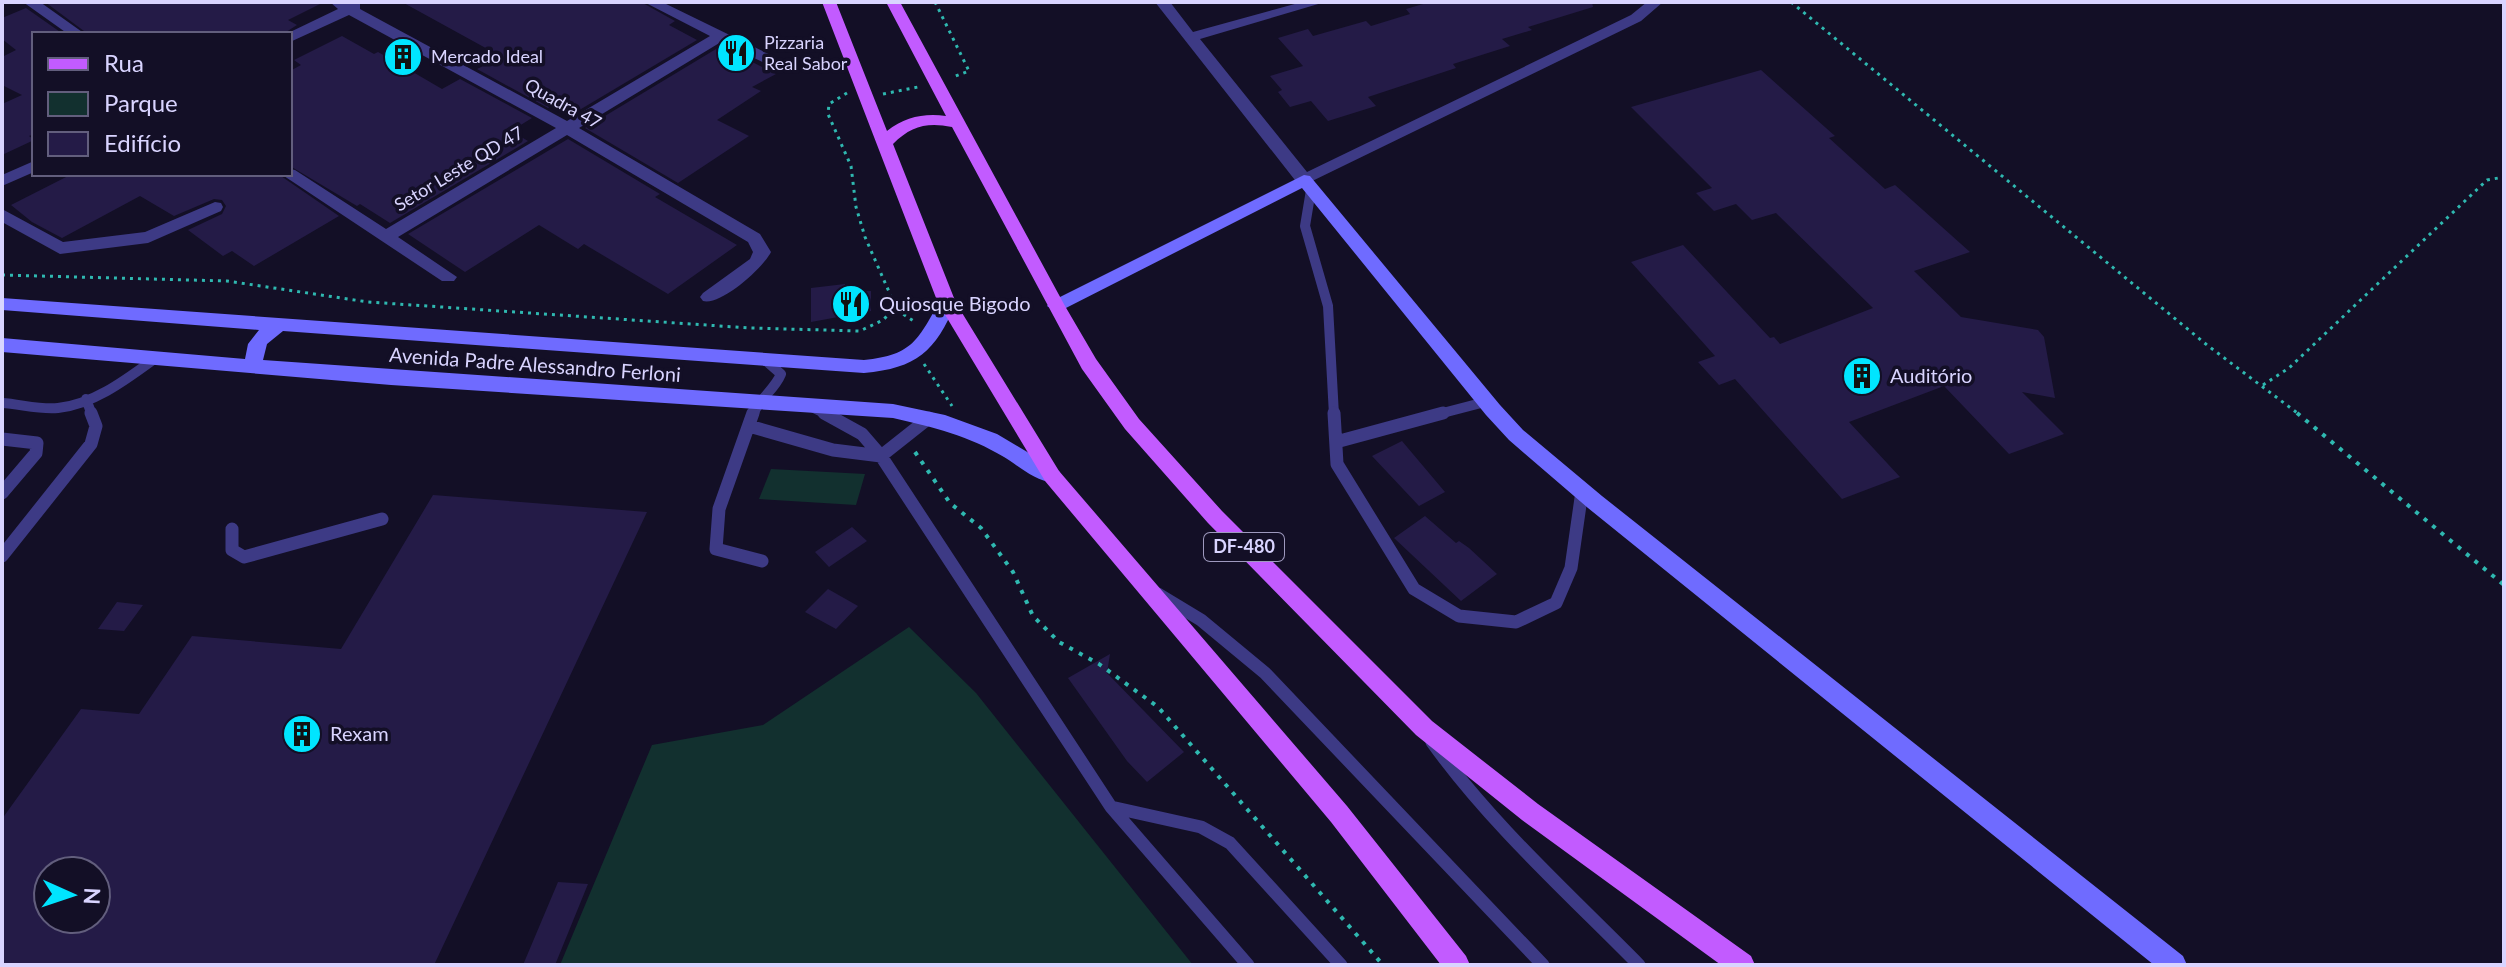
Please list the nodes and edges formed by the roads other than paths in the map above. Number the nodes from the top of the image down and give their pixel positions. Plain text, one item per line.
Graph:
1 (30, 2) edge
2 (651, 2) edge
3 (829, 2) edge
4 (893, 2) edge
5 (1162, 2) edge
6 (1318, 2) edge
7 (1656, 2) edge
8 (349, 4) edge
9 (75, 32) edge
10 (292, 37) edge
11 (719, 37) junction
12 (1191, 37) junction
13 (778, 64) dead end
14 (957, 123) junction
15 (566, 127) junction
16 (886, 141) junction
17 (32, 167) edge
18 (292, 176) edge
19 (2, 181) edge
20 (1308, 185) junction
21 (215, 207) dead end
22 (2, 215) edge
23 (385, 237) junction
24 (448, 277) dead end
25 (709, 297) dead end
26 (947, 303) junction
27 (2, 304) edge
28 (1056, 306) junction
29 (282, 324) junction
30 (2, 345) edge
31 (157, 357) junction
32 (765, 360) junction
33 (254, 364) junction
34 (86, 399) junction
35 (758, 402) junction
36 (1485, 402) junction
37 (2, 403) edge
38 (807, 404) junction
39 (929, 418) junction
40 (749, 426) junction
41 (2, 439) edge
42 (1336, 442) junction
43 (881, 456) junction
44 (1052, 476) junction
45 (1582, 491) junction
46 (2, 493) edge
47 (382, 519) dead end
48 (232, 529) dead end
49 (2, 556) edge
50 (762, 561) dead end
51 (1145, 587) junction
52 (1424, 728) junction
53 (1111, 807) junction
54 (1248, 965) edge
55 (1341, 965) edge
56 (1457, 965) edge
57 (1543, 965) edge
58 (1639, 965) edge
59 (1742, 965) edge
60 (2174, 965) edge

1 - 9 street
2 - 11 street
3 - 16 main road
4 - 14 main road, DF-480
5 - 12 street
6 - 12 street
7 - 20 street
8 - 10 street
8 - 15 street, Quadra 47
11 - 13 street
11 - 15 street, Setor Leste QD 47
12 - 20 street
14 - 16 main road
14 - 28 main road, DF-480
15 - 23 street, Setor Leste QD 47
15 - 25 street, Quadra 47
16 - 26 main road
17 - 19 street
18 - 23 street, Setor Leste QD 47
20 - 28 main road
20 - 36 main road
20 - 42 lane
21 - 22 street
23 - 24 street, Setor Leste QD 47
26 - 32 main road, Avenida Padre Alessandro Ferloni
26 - 44 main road
27 - 29 main road, Avenida Padre Alessandro Ferloni
28 - 52 main road, DF-480
29 - 32 main road, Avenida Padre Alessandro Ferloni
29 - 33 main road
30 - 31 main road, Avenida Padre Alessandro Ferloni
31 - 33 main road, Avenida Padre Alessandro Ferloni
31 - 34 lane
32 - 35 lane
33 - 35 main road, Avenida Padre Alessandro Ferloni
34 - 37 lane
34 - 49 lane
35 - 38 main road, Avenida Padre Alessandro Ferloni
35 - 40 lane
36 - 42 lane
36 - 45 main road
38 - 39 main road, Avenida Padre Alessandro Ferloni
38 - 43 lane
39 - 43 lane
39 - 44 main road, Avenida Padre Alessandro Ferloni
40 - 43 lane
40 - 50 lane
41 - 46 lane
42 - 45 lane
43 - 53 lane
44 - 51 main road
45 - 60 main road
47 - 48 lane
51 - 56 main road
51 - 57 lane
52 - 58 lane
52 - 59 main road, DF-480
53 - 54 lane
53 - 55 lane

